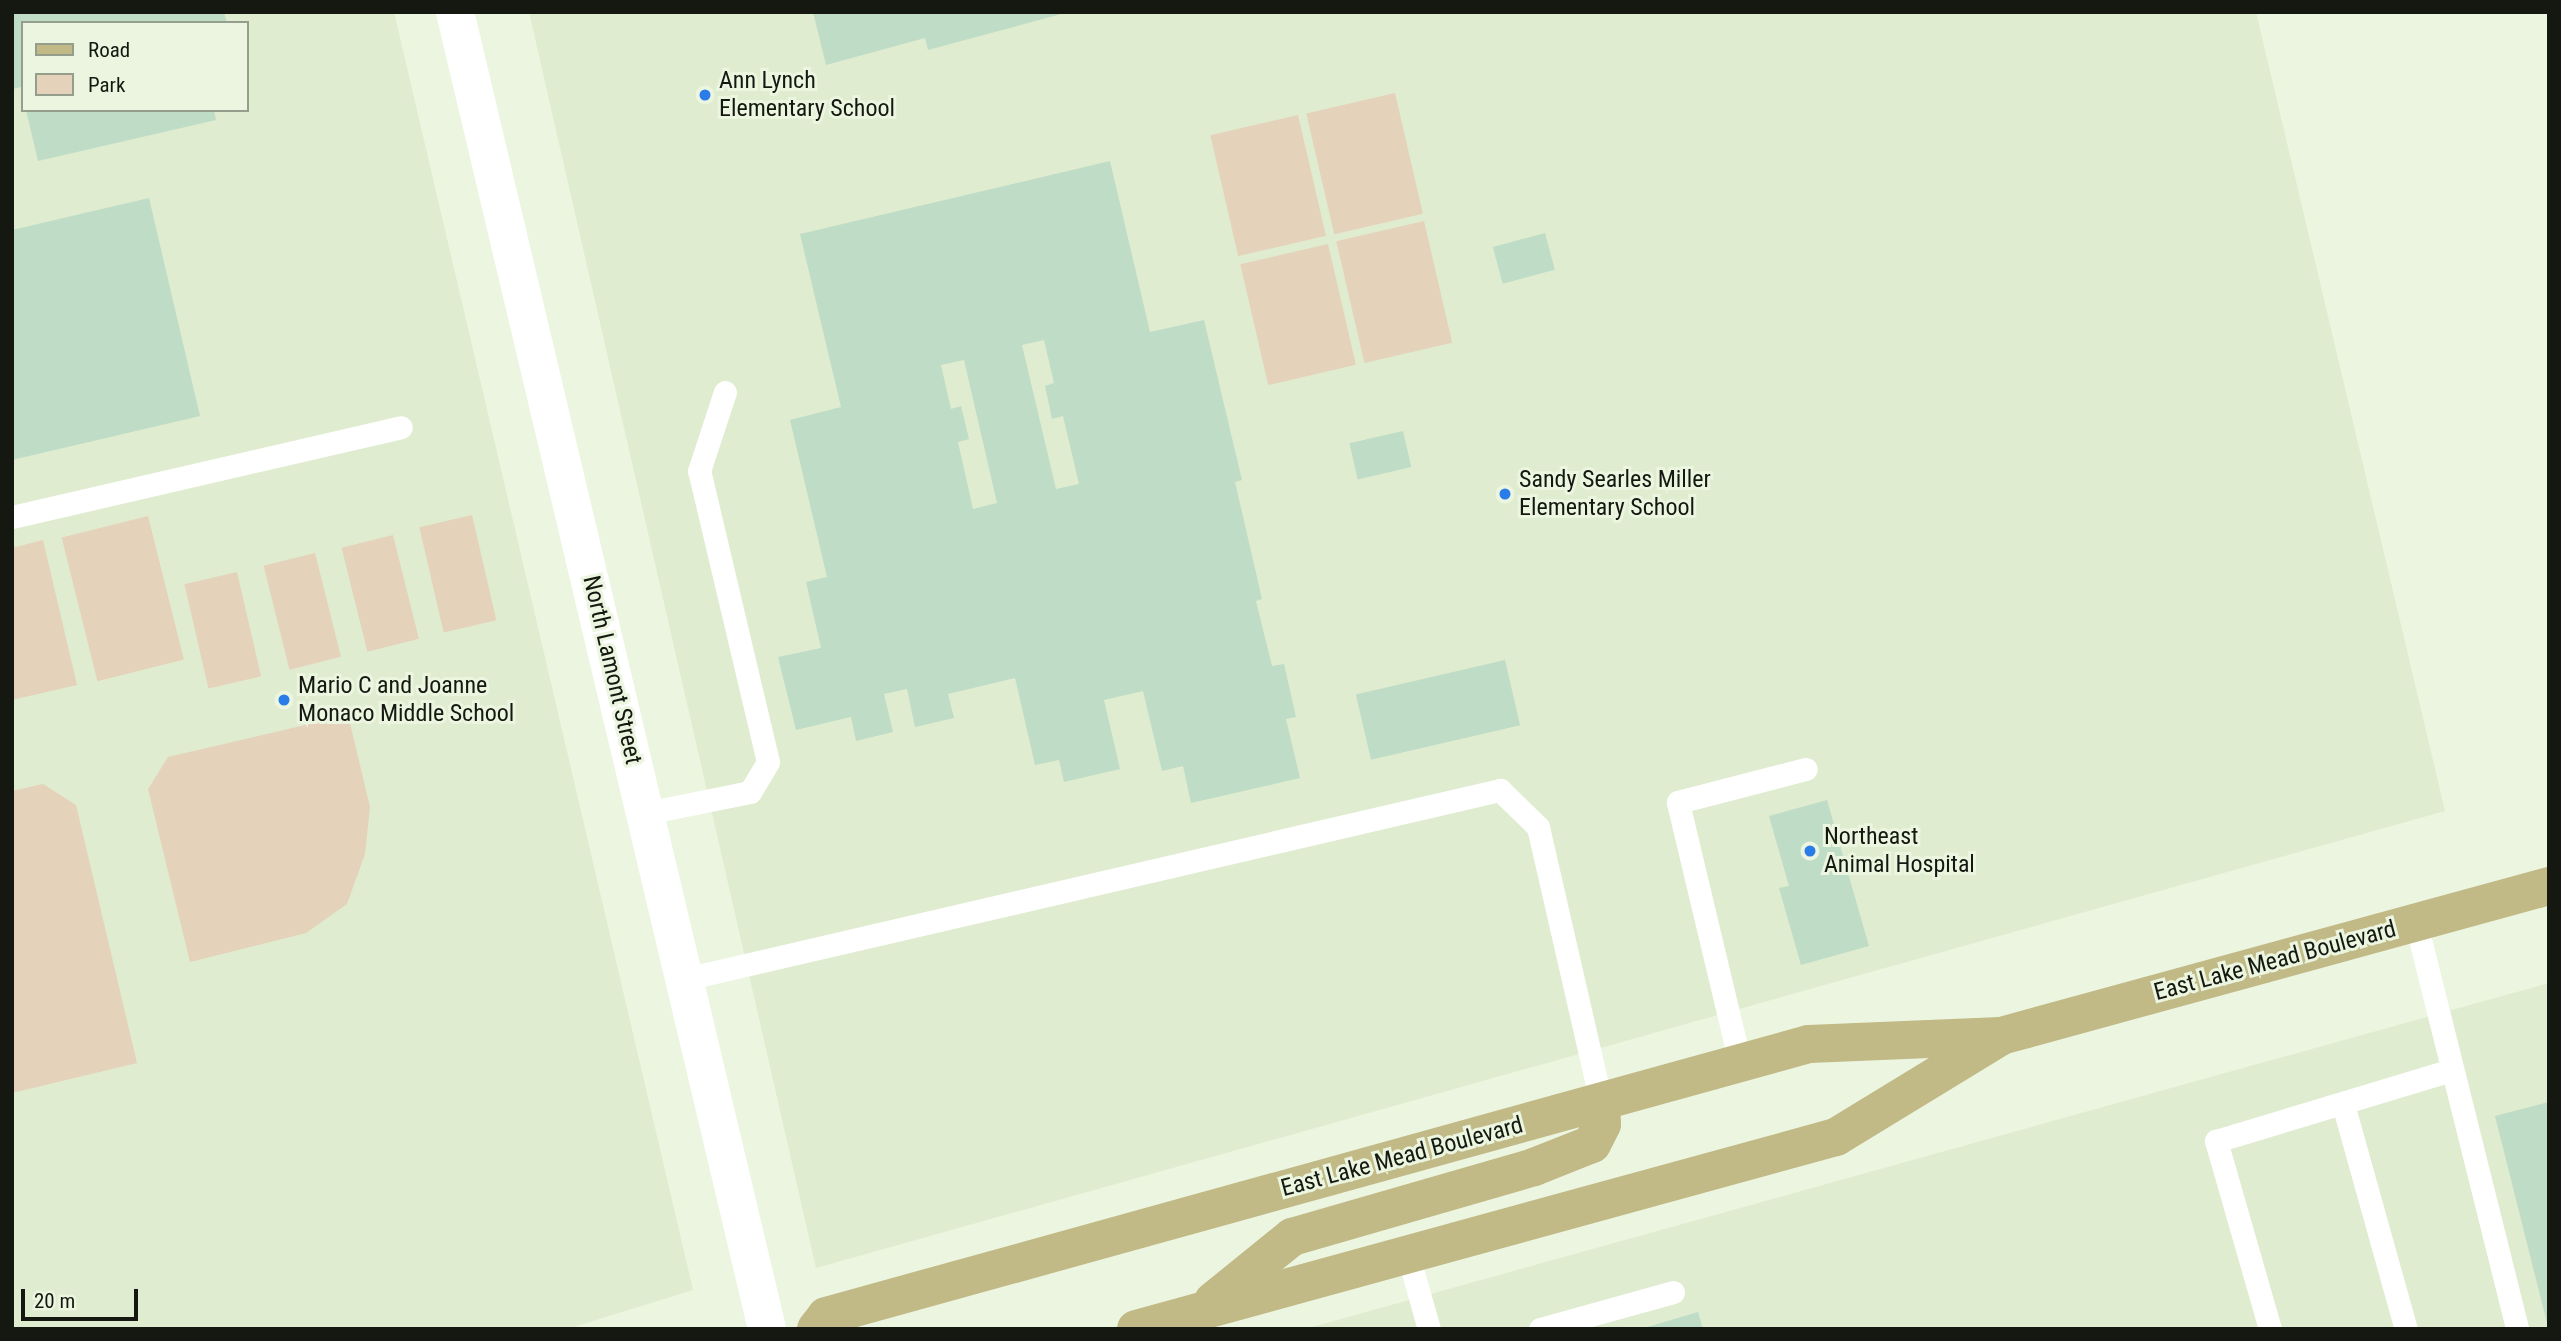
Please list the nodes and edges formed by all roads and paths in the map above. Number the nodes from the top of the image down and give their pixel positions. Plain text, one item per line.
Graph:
1 (455, 12) edge
2 (725, 391) dead end
3 (401, 427) dead end
4 (12, 517) edge
5 (1806, 769) dead end
6 (646, 813) junction
7 (2549, 886) edge
8 (2416, 923) junction
9 (685, 979) junction
10 (2001, 1036) junction
11 (1740, 1063) junction
12 (2451, 1070) junction
13 (1601, 1102) junction
14 (2343, 1104) junction
15 (1408, 1255) junction
16 (1673, 1292) dead end
17 (1200, 1311) junction
18 (766, 1329) edge
19 (816, 1329) edge
20 (1136, 1329) edge
21 (1429, 1329) edge
22 (1540, 1329) edge
23 (2270, 1329) edge
24 (2406, 1329) edge
25 (2517, 1329) edge

1 - 6 street, North Lamont Street
2 - 6 lane
3 - 4 lane
5 - 11 lane
6 - 9 street, North Lamont Street
7 - 8 main road, East Lake Mead Boulevard
8 - 10 main road, East Lake Mead Boulevard
8 - 12 lane
9 - 13 lane
9 - 18 street, North Lamont Street
10 - 11 main road, East Lake Mead Boulevard
10 - 15 main road, East Lake Mead Boulevard
11 - 13 main road, East Lake Mead Boulevard
12 - 14 lane
12 - 25 lane
13 - 17 main road
13 - 19 main road, East Lake Mead Boulevard
14 - 23 lane
14 - 24 lane
15 - 17 main road, East Lake Mead Boulevard
15 - 21 lane
16 - 22 lane
17 - 20 main road, East Lake Mead Boulevard

